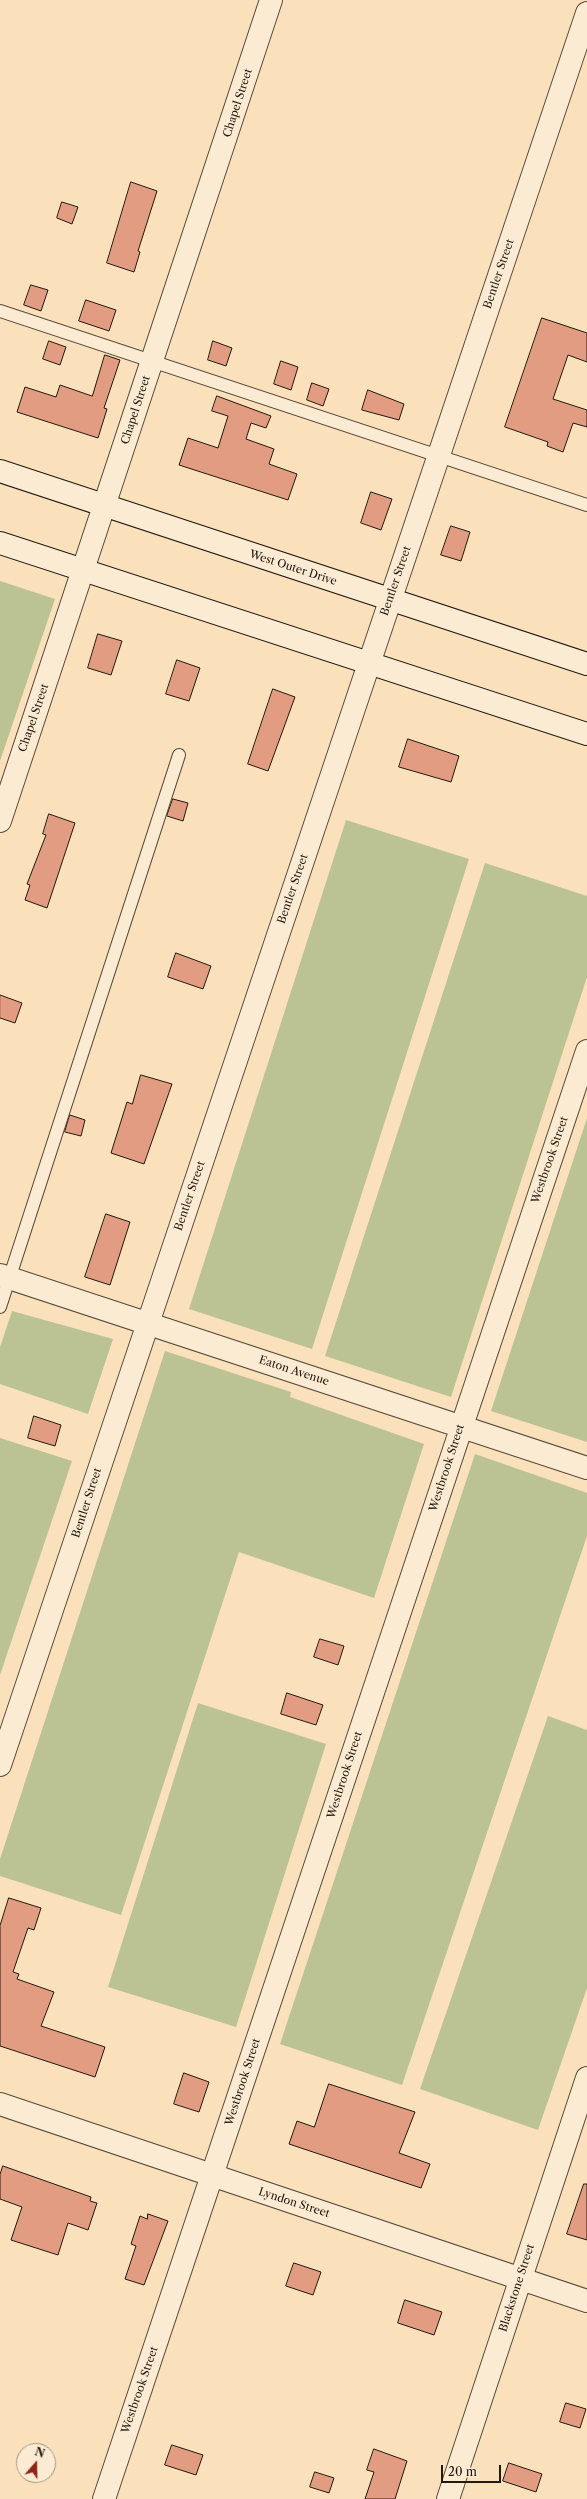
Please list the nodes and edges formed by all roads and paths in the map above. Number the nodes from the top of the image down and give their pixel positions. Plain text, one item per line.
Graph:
1 (272, 0) edge
2 (587, 12) edge
3 (0, 311) edge
4 (152, 362) junction
5 (438, 455) junction
6 (0, 472) edge
7 (587, 505) edge
8 (105, 506) junction
9 (0, 543) edge
10 (84, 571) junction
11 (390, 599) junction
12 (368, 663) junction
13 (587, 664) edge
14 (587, 734) edge
15 (179, 755) dead end
16 (0, 821) edge
17 (587, 1051) edge
18 (4, 1276) edge
19 (0, 1307) edge
20 (147, 1323) junction
21 (461, 1425) junction
22 (587, 1468) edge
23 (0, 1765) edge
24 (587, 2078) edge
25 (0, 2104) edge
26 (212, 2175) junction
27 (520, 2279) junction
28 (587, 2301) edge
29 (104, 2499) edge
30 (448, 2499) edge

1 - 4 street, Chapel Street
2 - 5 street, Bentler Street
3 - 4 lane
4 - 5 lane
4 - 8 street, Chapel Street
5 - 7 lane
5 - 11 street, Bentler Street
6 - 8 street, West Outer Drive
8 - 10 street, Chapel Street
8 - 11 street, West Outer Drive
9 - 10 street
10 - 12 street
10 - 16 street, Chapel Street
11 - 12 street, Bentler Street
11 - 13 street, West Outer Drive
12 - 14 street
12 - 20 street, Bentler Street
15 - 18 lane
17 - 21 street, Westbrook Street
18 - 19 lane
18 - 20 street, Eaton Avenue
20 - 21 street, Eaton Avenue
20 - 23 street, Bentler Street
21 - 22 street, Eaton Avenue
21 - 26 street, Westbrook Street
24 - 27 street, Blackstone Street
25 - 26 street, Lyndon Street
26 - 27 street, Lyndon Street
26 - 29 street, Westbrook Street
27 - 28 street, Lyndon Street
27 - 30 street, Blackstone Street

